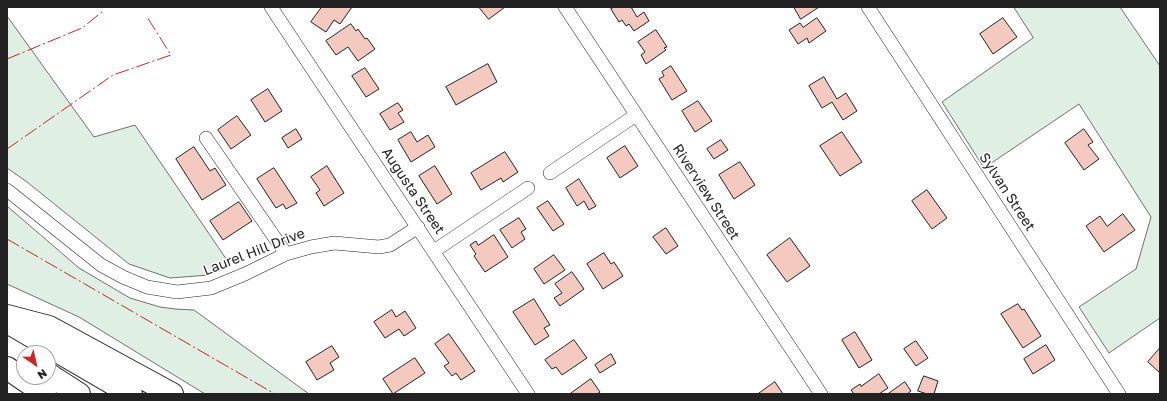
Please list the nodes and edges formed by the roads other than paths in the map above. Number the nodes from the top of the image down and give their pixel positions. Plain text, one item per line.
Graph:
1 (271, 7) edge
2 (565, 7) edge
3 (868, 7) edge
4 (636, 115) junction
5 (206, 138) dead end
6 (550, 173) dead end
7 (528, 188) dead end
8 (7, 190) edge
9 (418, 227) junction
10 (434, 251) junction
11 (286, 254) junction
12 (7, 316) edge
13 (7, 322) edge
14 (7, 352) edge
15 (16, 357) edge
16 (7, 368) edge
17 (56, 379) edge
18 (45, 394) edge
19 (79, 394) edge
20 (131, 394) edge
21 (172, 394) edge
22 (528, 394) edge
23 (821, 394) edge
24 (1119, 394) edge

1 - 9 street, Augusta Street
2 - 4 street, Riverview Street
3 - 24 street, Sylvan Street
4 - 6 street
4 - 23 street, Riverview Street
5 - 11 street
7 - 10 street
8 - 11 street, Laurel Hill Drive
9 - 10 street, Augusta Street
9 - 11 street, Laurel Hill Drive
10 - 22 street, Augusta Street
12 - 21 highway
13 - 20 highway
14 - 15 highway
16 - 18 highway
17 - 19 highway

